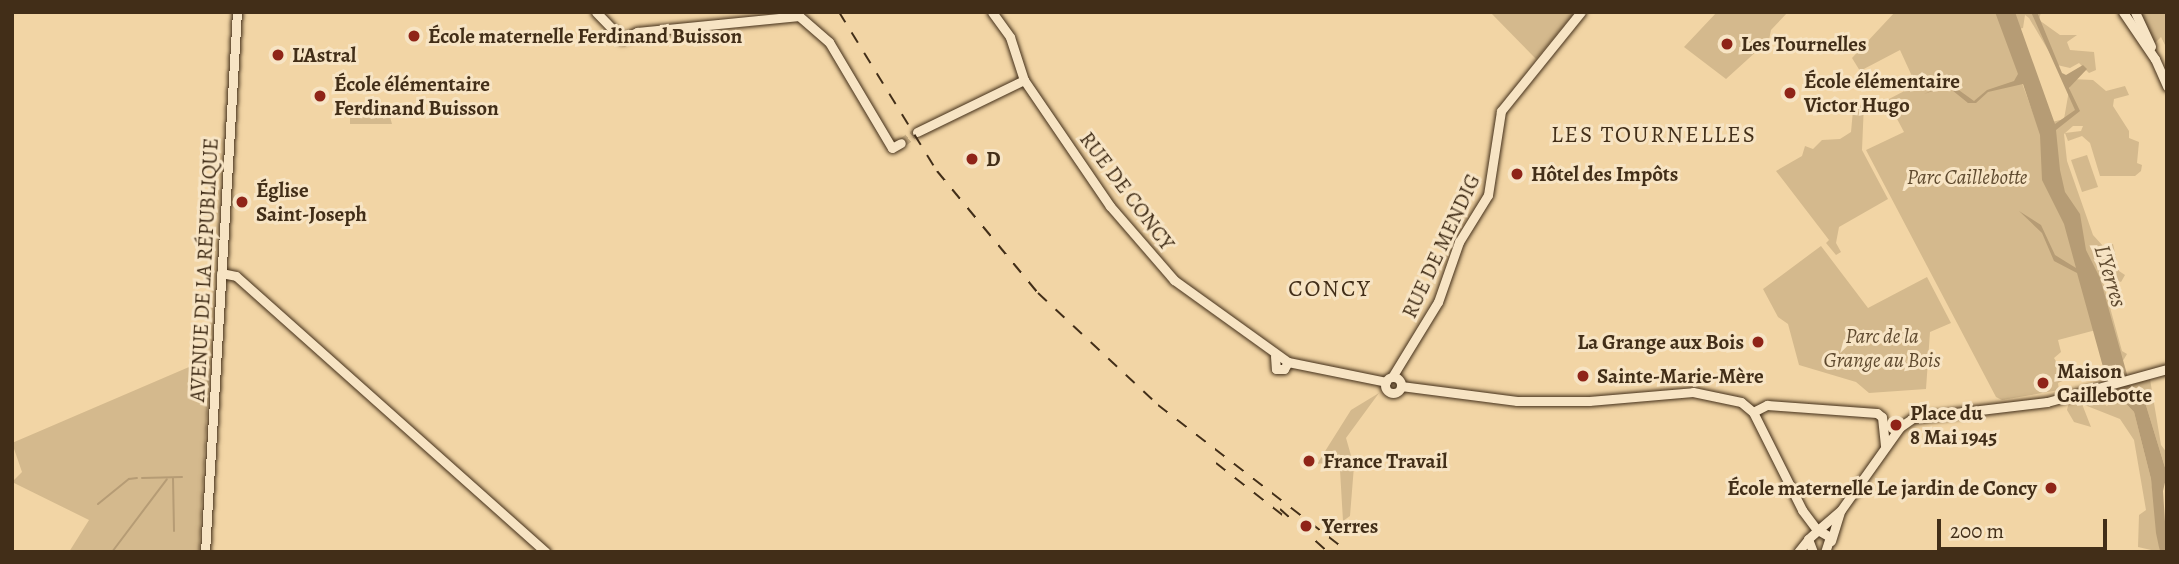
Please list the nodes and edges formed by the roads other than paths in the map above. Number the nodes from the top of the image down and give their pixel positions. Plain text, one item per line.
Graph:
1 (237, 12) edge
2 (596, 12) edge
3 (992, 12) edge
4 (1581, 12) edge
5 (2135, 12) edge
6 (2125, 13) edge
7 (2155, 59) junction
8 (1024, 80) junction
9 (2167, 86) edge
10 (917, 132) tunnel mouth
11 (901, 143) dead end
12 (221, 273) junction
13 (2167, 369) edge
14 (1389, 379) junction
15 (1401, 386) junction
16 (1751, 410) junction
17 (1885, 447) junction
18 (1802, 510) junction
19 (1841, 510) junction
20 (1818, 530) junction
21 (1807, 540) junction
22 (1829, 548) edge
23 (205, 552) edge
24 (546, 552) edge
25 (1798, 552) edge
26 (1813, 552) edge

1 - 12 street, AVENUE DE LA RÉPUBLIQUE
2 - 11 street
3 - 8 street, RUE DE CONCY
4 - 14 street, RUE DE MENDIG
5 - 7 street
6 - 7 street
7 - 9 street
8 - 10 street
8 - 14 street, RUE DE CONCY
12 - 23 street, AVENUE DE LA RÉPUBLIQUE
12 - 24 street
13 - 17 street
14 - 15 street
14 - 15 street, RUE DE CONCY
15 - 16 street, RUE DE CONCY
16 - 17 street, RUE DE CONCY
16 - 18 street
17 - 19 street
18 - 20 street
18 - 21 street
19 - 20 street
19 - 22 street
20 - 21 street
20 - 22 street
21 - 25 street
21 - 26 street

